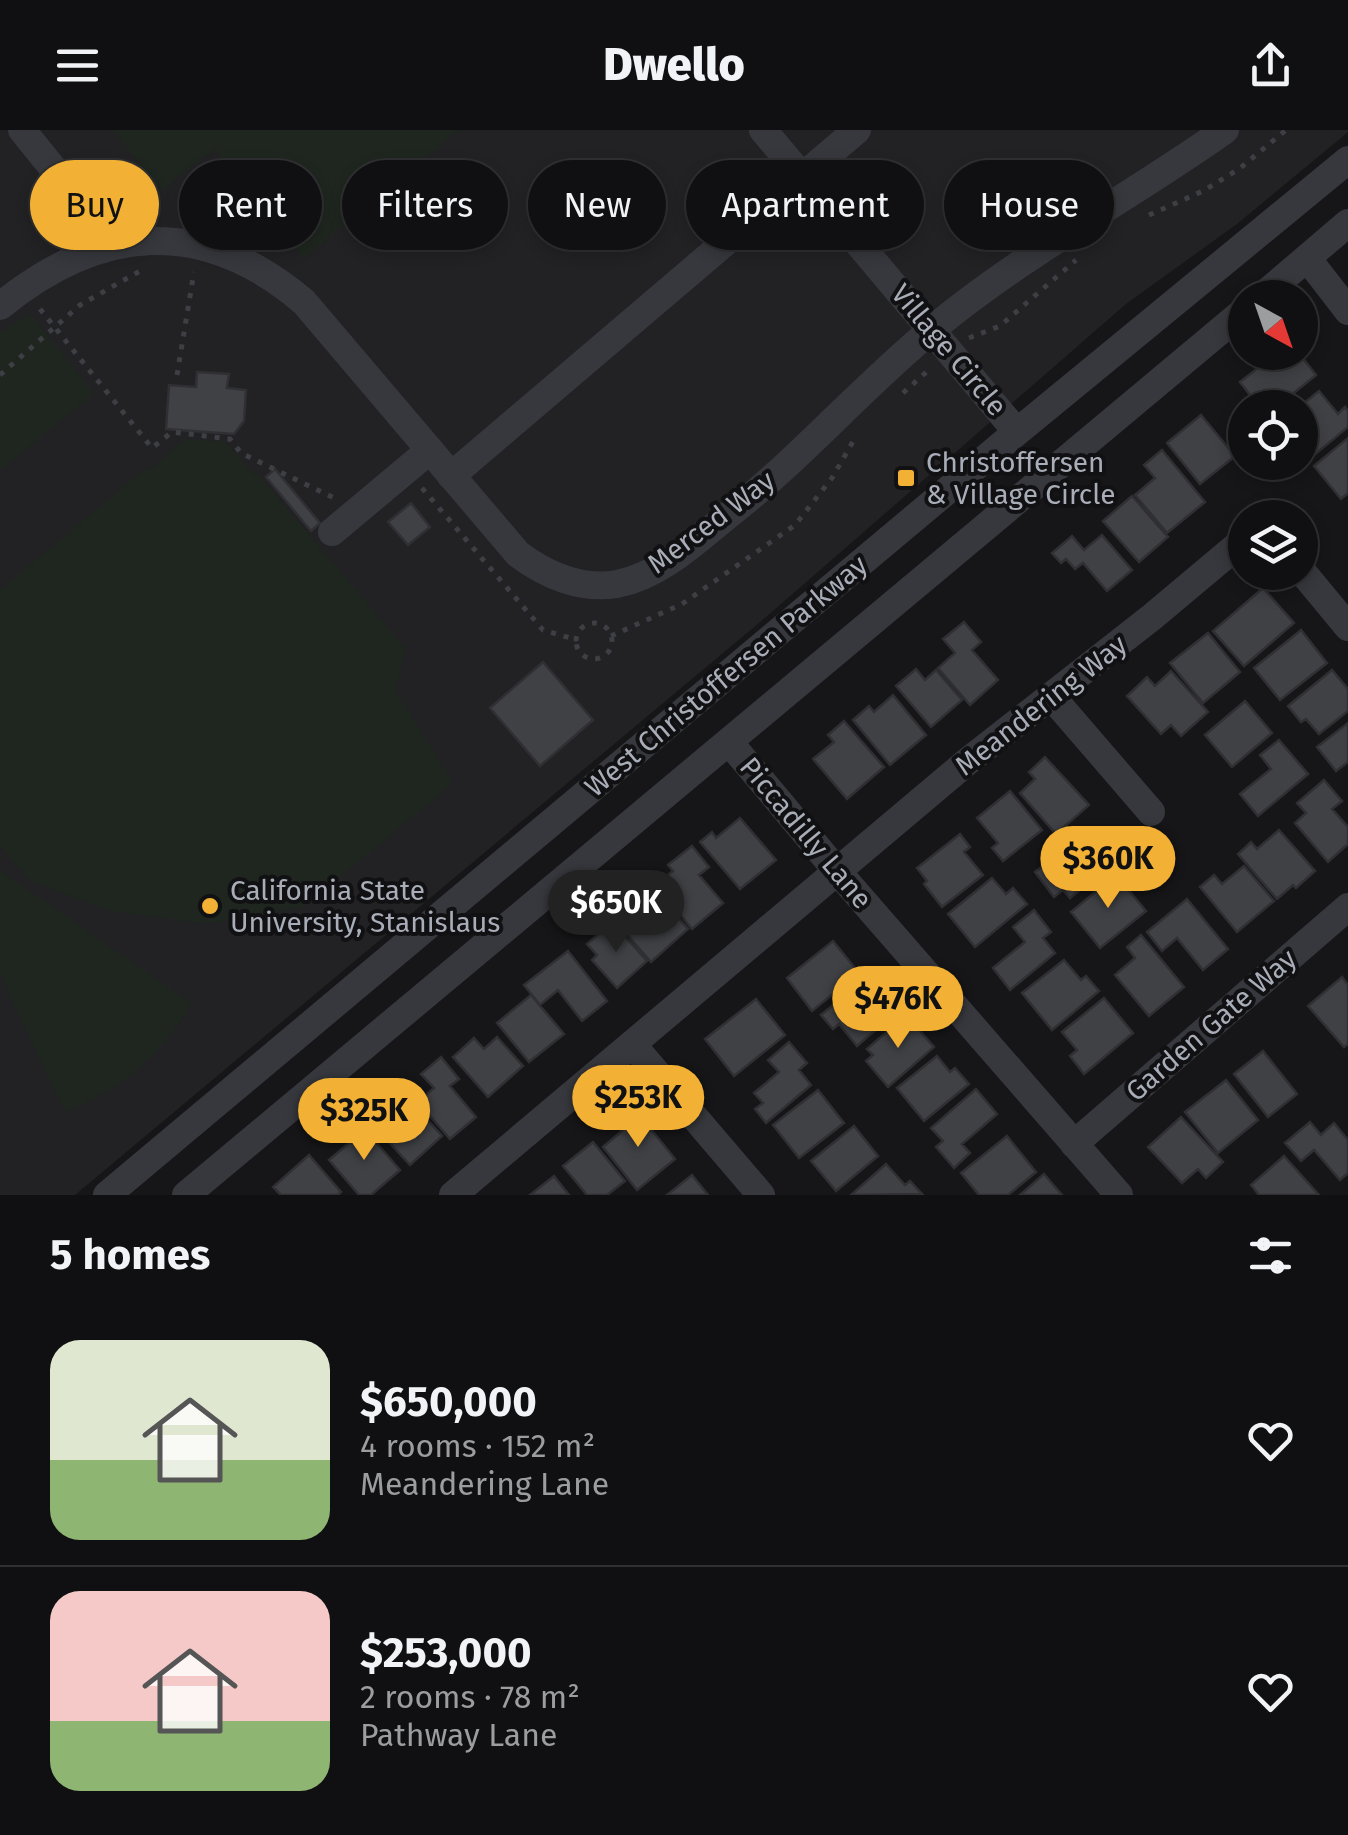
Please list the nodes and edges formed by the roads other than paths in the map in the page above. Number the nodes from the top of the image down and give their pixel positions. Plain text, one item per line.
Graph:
1 (22, 130) edge
2 (763, 130) edge
3 (857, 130) edge
4 (1225, 130) edge
5 (47, 160) edge
6 (789, 160) edge
7 (822, 160) edge
8 (1348, 160) edge
9 (1348, 223) edge
10 (159, 241) edge
11 (94, 250) edge
12 (716, 250) edge
13 (865, 250) edge
14 (1307, 258) junction
15 (1281, 280) edge
16 (0, 306) edge
17 (1348, 311) edge
18 (1228, 324) edge
19 (932, 329) junction
20 (1017, 432) junction
21 (430, 450) junction
22 (452, 476) junction
23 (332, 532) dead end
24 (1228, 553) edge
25 (1317, 590) edge
26 (1348, 627) edge
27 (1052, 696) junction
28 (729, 742) junction
29 (1150, 812) dead end
30 (837, 871) junction
31 (1348, 907) edge
32 (632, 1044) junction
33 (1074, 1144) junction
34 (107, 1195) edge
35 (186, 1195) edge
36 (453, 1195) edge
37 (761, 1195) edge
38 (1119, 1195) edge

1 - 5 street
2 - 6 street, Village Circle
3 - 7 street
4 - 19 street, Merced Way
8 - 20 street, West Christoffersen Parkway
9 - 14 street
10 - 21 street, Merced Way
11 - 16 street, Merced Way
12 - 22 street
13 - 19 street, Village Circle
14 - 15 street
14 - 17 street
18 - 28 street, West Christoffersen Parkway
19 - 20 street, Village Circle
19 - 22 street, Merced Way
20 - 34 street, West Christoffersen Parkway
21 - 22 street, Merced Way
21 - 23 street
24 - 27 street, Meandering Way
25 - 26 street
27 - 29 street
27 - 30 street, Meandering Way
28 - 30 street, Piccadilly Lane
28 - 35 street, West Christoffersen Parkway
30 - 32 street, Meandering Way
30 - 33 street, Piccadilly Lane
31 - 33 street, Garden Gate Way
32 - 36 street, Meandering Way
32 - 37 street
33 - 38 street, Piccadilly Lane

